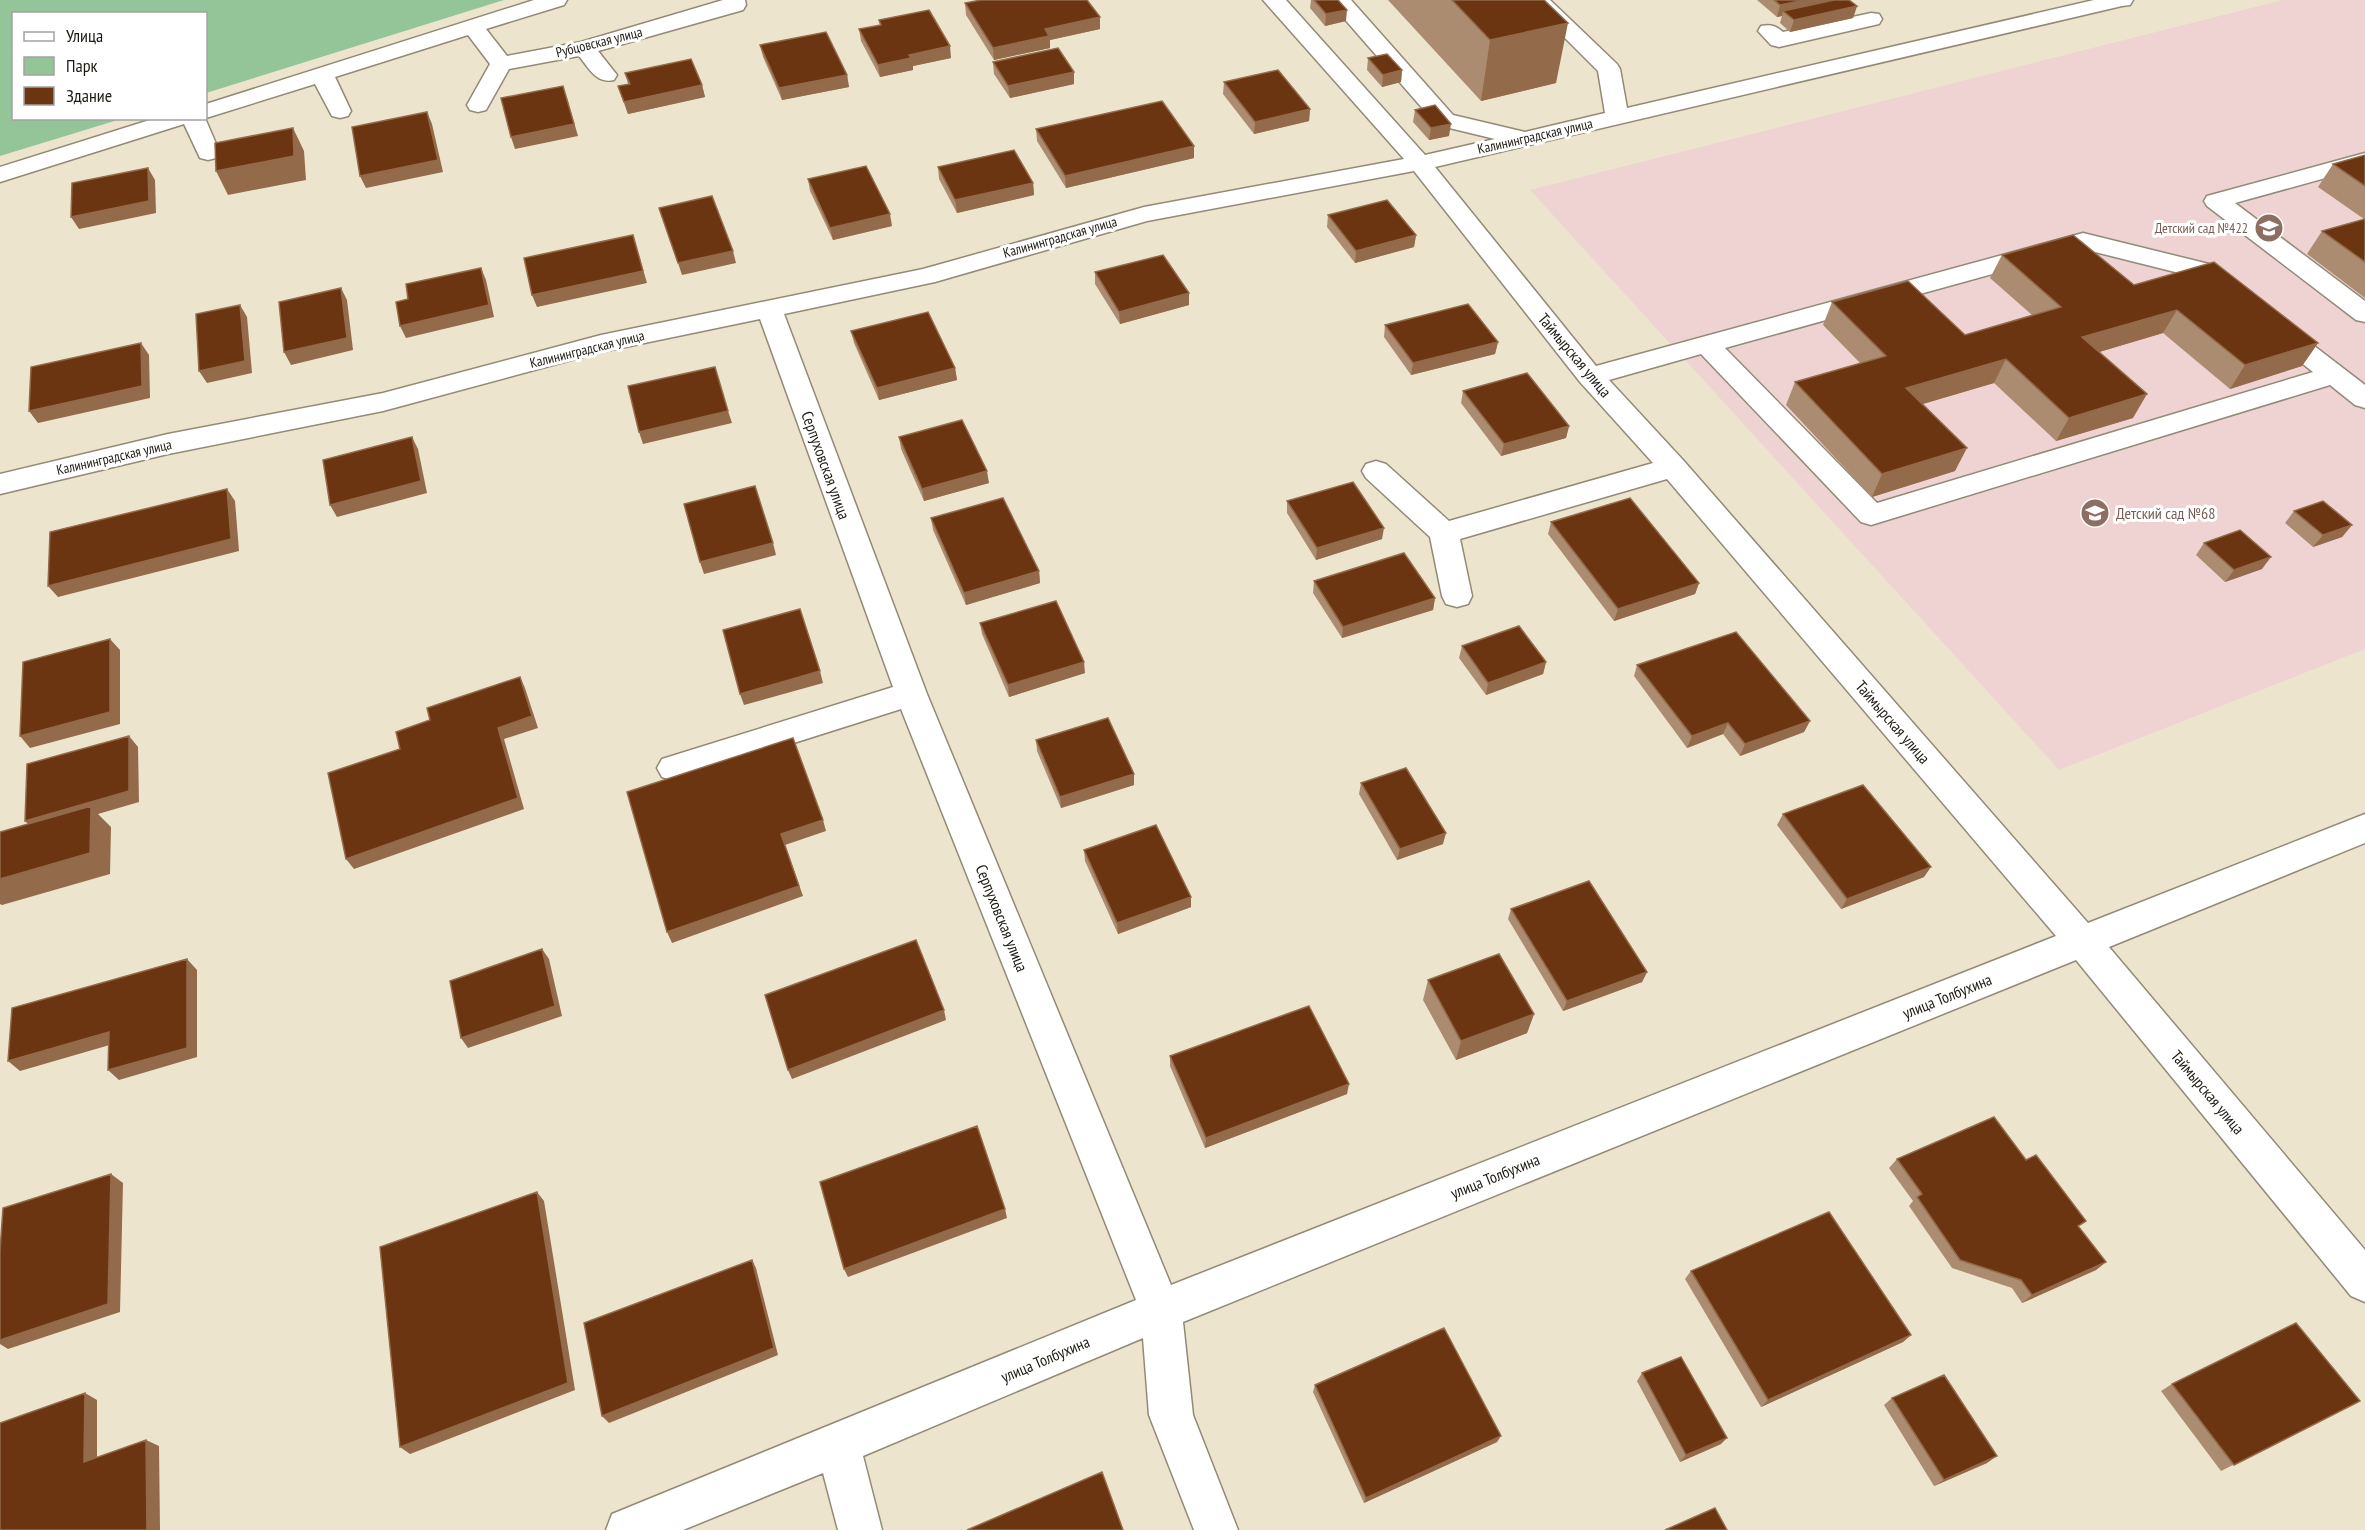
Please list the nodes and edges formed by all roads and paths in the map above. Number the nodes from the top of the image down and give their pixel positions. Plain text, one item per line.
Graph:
1 (556, 0) edge
2 (734, 0) edge
3 (1274, 0) edge
4 (1339, 0) edge
5 (1538, 0) edge
6 (1847, 0) edge
7 (2122, 0) edge
8 (1871, 19) junction
9 (472, 26) junction
10 (1768, 31) dead end
11 (584, 48) junction
12 (1910, 50) junction
13 (501, 64) junction
14 (322, 75) junction
15 (606, 75) dead end
16 (478, 105) dead end
17 (207, 111) edge
18 (340, 111) dead end
19 (1617, 118) junction
20 (175, 120) edge
21 (194, 120) edge
22 (1522, 139) junction
23 (208, 153) dead end
24 (2365, 160) edge
25 (1420, 163) junction
26 (0, 175) edge
27 (769, 308) junction
28 (2365, 314) edge
29 (1706, 344) junction
30 (2333, 375) junction
31 (1590, 376) junction
32 (2365, 399) edge
33 (1673, 467) junction
34 (1376, 471) dead end
35 (0, 484) edge
36 (1444, 533) junction
37 (1457, 596) dead end
38 (911, 694) junction
39 (674, 768) dead end
40 (2365, 828) edge
41 (2083, 942) junction
42 (2365, 1282) edge
43 (1161, 1310) junction
44 (838, 1445) junction
45 (628, 1530) edge
46 (860, 1530) edge
47 (1216, 1530) edge

1 - 9 street
2 - 11 street, Рубцовская улица
3 - 25 street, Таймырская улица
4 - 22 street
5 - 19 street
6 - 8 street
7 - 12 street, Калининградская улица
8 - 10 street
8 - 12 street
9 - 13 street
9 - 14 street
11 - 13 street, Рубцовская улица
11 - 15 street
12 - 19 street, Калининградская улица
13 - 16 street
14 - 17 street
14 - 18 street
19 - 22 street, Калининградская улица
20 - 26 street
21 - 23 street
22 - 25 street, Калининградская улица
24 - 28 street
25 - 27 street, Калининградская улица
25 - 31 street, Таймырская улица
27 - 35 street, Калининградская улица
27 - 38 street, Серпуховская улица
29 - 30 street
29 - 30 street
29 - 31 street
30 - 32 street
31 - 33 street, Таймырская улица
33 - 36 street
33 - 41 street, Таймырская улица
34 - 36 street
36 - 37 street
38 - 39 street
38 - 43 street, Серпуховская улица
40 - 41 street, улица Толбухина
41 - 42 street, Таймырская улица
41 - 43 street, улица Толбухина
43 - 44 street, улица Толбухина
43 - 47 street, Серпуховская улица
44 - 45 street, улица Толбухина
44 - 46 street

